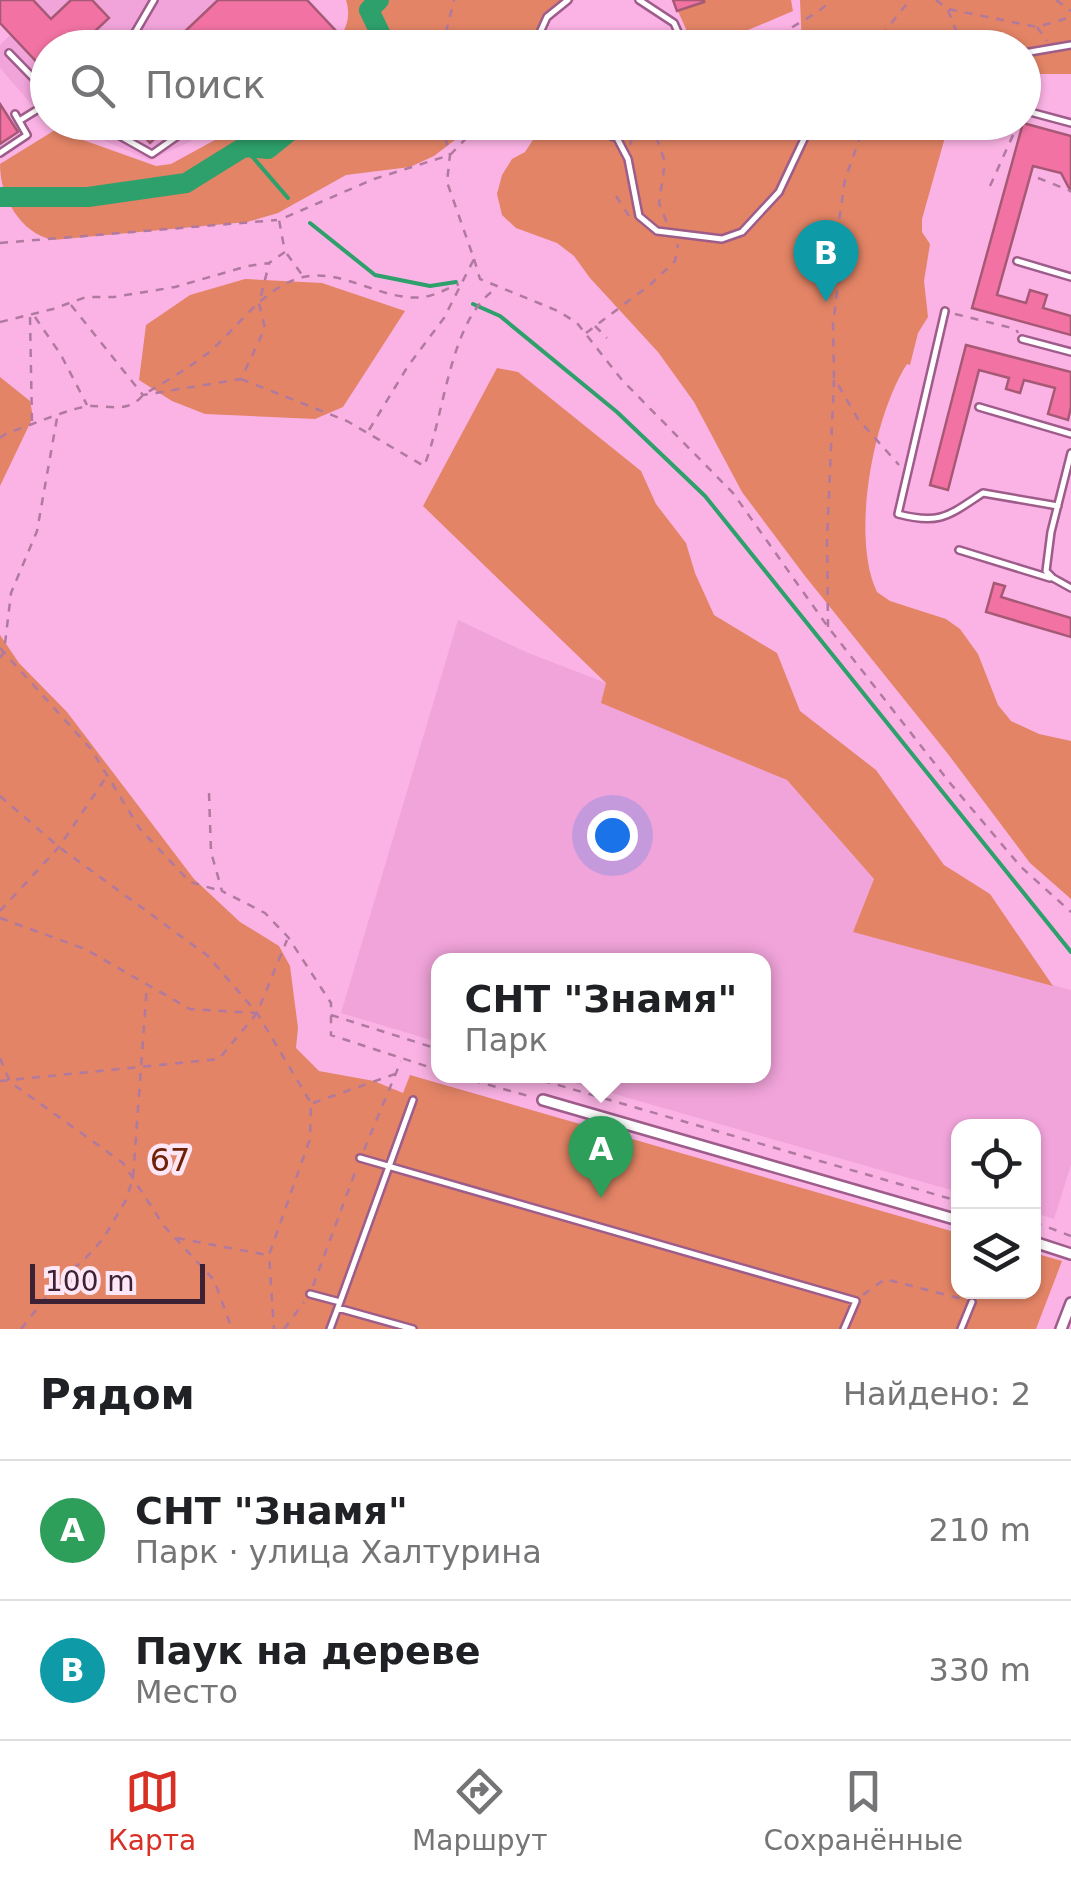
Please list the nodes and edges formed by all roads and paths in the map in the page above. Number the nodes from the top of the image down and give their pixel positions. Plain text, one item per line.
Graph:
1 (154, 0) edge
2 (454, 0) edge
3 (568, 0) edge
4 (639, 0) edge
5 (831, 0) edge
6 (910, 0) edge
7 (936, 0) edge
8 (1056, 0) edge
9 (948, 9) junction
10 (1071, 11) edge
11 (1071, 17) edge
12 (1037, 27) junction
13 (136, 30) edge
14 (446, 30) edge
15 (542, 30) edge
16 (677, 30) edge
17 (789, 30) edge
18 (885, 30) edge
19 (956, 30) edge
20 (1039, 30) edge
21 (1041, 32) edge
22 (1071, 45) edge
23 (1052, 46) junction
24 (1041, 48) edge
25 (9, 53) dead end
26 (30, 75) edge
27 (30, 111) edge
28 (1041, 115) edge
29 (1071, 122) edge
30 (128, 140) edge
31 (172, 140) edge
32 (446, 140) edge
33 (464, 140) edge
34 (619, 140) edge
35 (657, 140) edge
36 (804, 140) edge
37 (859, 140) edge
38 (1011, 140) edge
39 (0, 153) edge
40 (450, 154) junction
41 (1038, 178) dead end
42 (990, 186) dead end
43 (1071, 191) edge
44 (660, 213) dead end
45 (279, 220) junction
46 (678, 242) dead end
47 (0, 243) edge
48 (286, 252) junction
49 (474, 259) junction
50 (1017, 261) dead end
51 (270, 263) junction
52 (304, 277) junction
53 (1071, 277) edge
54 (459, 284) junction
55 (498, 287) junction
56 (70, 303) junction
57 (259, 303) junction
58 (945, 311) joint
59 (32, 315) junction
60 (0, 322) edge
61 (595, 326) junction
62 (584, 334) junction
63 (607, 338) dead end
64 (1022, 339) joint
65 (1071, 352) edge
66 (834, 378) junction
67 (241, 379) junction
68 (143, 395) junction
69 (88, 406) junction
70 (979, 408) dead end
71 (58, 417) junction
72 (32, 425) junction
73 (368, 432) junction
74 (1071, 434) edge
75 (0, 438) edge
76 (1071, 453) edge
77 (907, 474) junction
78 (1058, 506) junction
79 (960, 550) dead end
80 (1053, 578) junction
81 (1071, 588) edge
82 (828, 626) junction
83 (2, 650) edge
84 (0, 658) edge
85 (108, 775) junction
86 (210, 793) dead end
87 (0, 796) edge
88 (60, 847) junction
89 (222, 891) junction
90 (0, 911) edge
91 (1071, 912) edge
92 (0, 918) edge
93 (288, 937) junction
94 (147, 984) junction
95 (257, 1014) junction
96 (331, 1015) junction
97 (431, 1048) edge
98 (0, 1058) edge
99 (402, 1060) junction
100 (139, 1068) junction
101 (431, 1068) edge
102 (395, 1074) junction
103 (0, 1081) edge
104 (10, 1082) junction
105 (483, 1083) edge
106 (551, 1083) edge
107 (412, 1100) dead end
108 (543, 1100) joint
109 (312, 1103) junction
110 (360, 1158) junction
111 (388, 1168) junction
112 (133, 1178) junction
113 (951, 1199) edge
114 (951, 1218) edge
115 (1041, 1225) edge
116 (1071, 1236) edge
117 (174, 1237) junction
118 (1041, 1244) edge
119 (1071, 1254) edge
120 (269, 1255) junction
121 (310, 1294) junction
122 (856, 1301) junction
123 (972, 1302) joint
124 (1071, 1304) edge
125 (339, 1305) junction
126 (21, 1329) edge
127 (232, 1329) edge
128 (274, 1329) edge
129 (284, 1329) edge
130 (330, 1329) edge
131 (413, 1329) edge
132 (844, 1329) edge
133 (961, 1329) edge
134 (1060, 1329) edge

1 - 13 lane
2 - 14 path
3 - 15 lane
4 - 16 lane
5 - 17 path
6 - 18 path
7 - 9 path
8 - 10 path
9 - 12 path
9 - 19 path
11 - 12 path
12 - 20 path
21 - 23 path
22 - 23 lane
23 - 24 lane
25 - 26 lane
27 - 39 lane
28 - 29 lane
30 - 31 lane
32 - 40 path
33 - 40 path
34 - 36 lane
35 - 44 path
37 - 66 path
38 - 42 path
40 - 45 path
40 - 49 path
41 - 43 path
45 - 47 path
45 - 48 path
46 - 61 path
48 - 51 path
48 - 52 path
49 - 54 path
49 - 55 path
50 - 53 lane
51 - 56 path
51 - 57 path
52 - 54 path
52 - 57 path
54 - 73 path
55 - 62 path
55 - 73 path
56 - 59 path
56 - 68 path
57 - 67 path
57 - 68 path
58 - 64 path
58 - 77 lane
59 - 60 path
59 - 69 path
59 - 72 path
61 - 62 path
61 - 63 path
62 - 82 path
64 - 65 lane
66 - 77 path
66 - 82 path
67 - 68 path
67 - 73 path
68 - 69 path
69 - 71 path
70 - 74 lane
71 - 72 path
71 - 83 path
72 - 75 path
76 - 78 lane
77 - 78 lane
78 - 80 lane
79 - 80 lane
80 - 81 lane
82 - 91 path
83 - 84 path
83 - 85 path
85 - 88 path
85 - 89 path
86 - 89 path
87 - 88 path
88 - 90 path
88 - 95 path
89 - 93 path
92 - 94 path
93 - 95 path
93 - 96 path
94 - 95 path
94 - 100 path
95 - 100 path
95 - 109 path
96 - 97 path
96 - 99 path
98 - 104 path
99 - 101 path
99 - 102 path
100 - 104 path
100 - 112 path
102 - 109 path
102 - 110 path
103 - 104 path
104 - 112 path
105 - 108 path
106 - 113 path
107 - 111 lane
108 - 114 street
109 - 120 path
110 - 111 lane
110 - 121 path
111 - 122 lane
111 - 125 lane
112 - 117 path
112 - 126 path
115 - 116 path
117 - 120 path
117 - 127 path
118 - 119 street
120 - 128 path
121 - 125 lane
121 - 129 path
122 - 123 path
122 - 132 lane
123 - 133 lane
124 - 134 street
125 - 130 lane
125 - 131 lane

